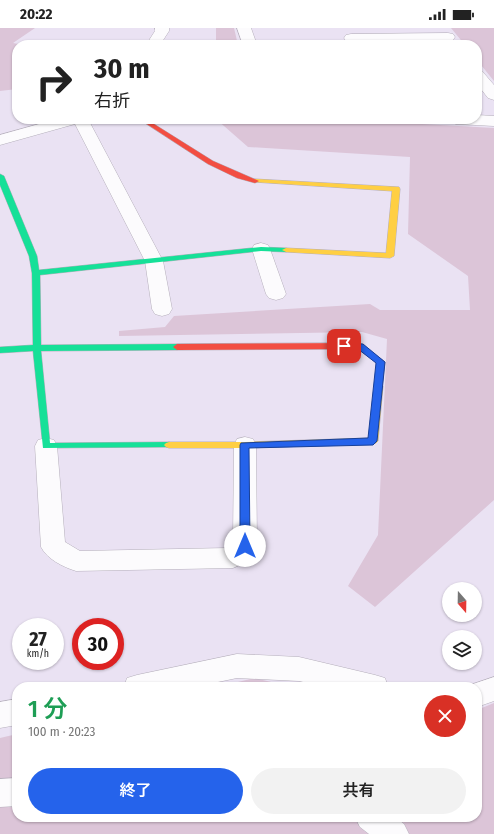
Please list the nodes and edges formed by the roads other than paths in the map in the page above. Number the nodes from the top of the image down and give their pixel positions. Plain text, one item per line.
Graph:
1 (162, 28) edge
2 (245, 28) edge
3 (260, 28) edge
4 (350, 37) edge
5 (448, 37) edge
6 (156, 40) edge
7 (249, 40) edge
8 (482, 80) edge
9 (494, 95) edge
10 (482, 120) edge
11 (494, 121) edge
12 (58, 124) edge
13 (83, 124) edge
14 (150, 124) edge
15 (0, 140) edge
16 (0, 176) edge
17 (261, 249) junction
18 (154, 261) junction
19 (36, 273) junction
20 (276, 294) dead end
21 (162, 308) dead end
22 (37, 348) junction
23 (0, 350) edge
24 (245, 445) junction
25 (46, 446) junction
26 (161, 682) edge
27 (354, 682) edge
28 (494, 689) edge
29 (482, 693) edge
30 (12, 713) edge
31 (0, 715) edge
32 (12, 792) edge
33 (0, 793) edge
34 (377, 822) edge
35 (394, 834) edge

1 - 6 street
2 - 3 street
2 - 7 street
4 - 5 street
8 - 9 street
10 - 11 street
12 - 15 street
13 - 18 street
14 - 17 street
16 - 19 street
17 - 18 street
17 - 20 street
18 - 19 street
18 - 21 street
19 - 22 street
22 - 23 street
22 - 24 street
22 - 25 street
24 - 25 street
24 - 25 street
26 - 27 street
28 - 29 street
30 - 31 street
32 - 33 street
34 - 35 street

